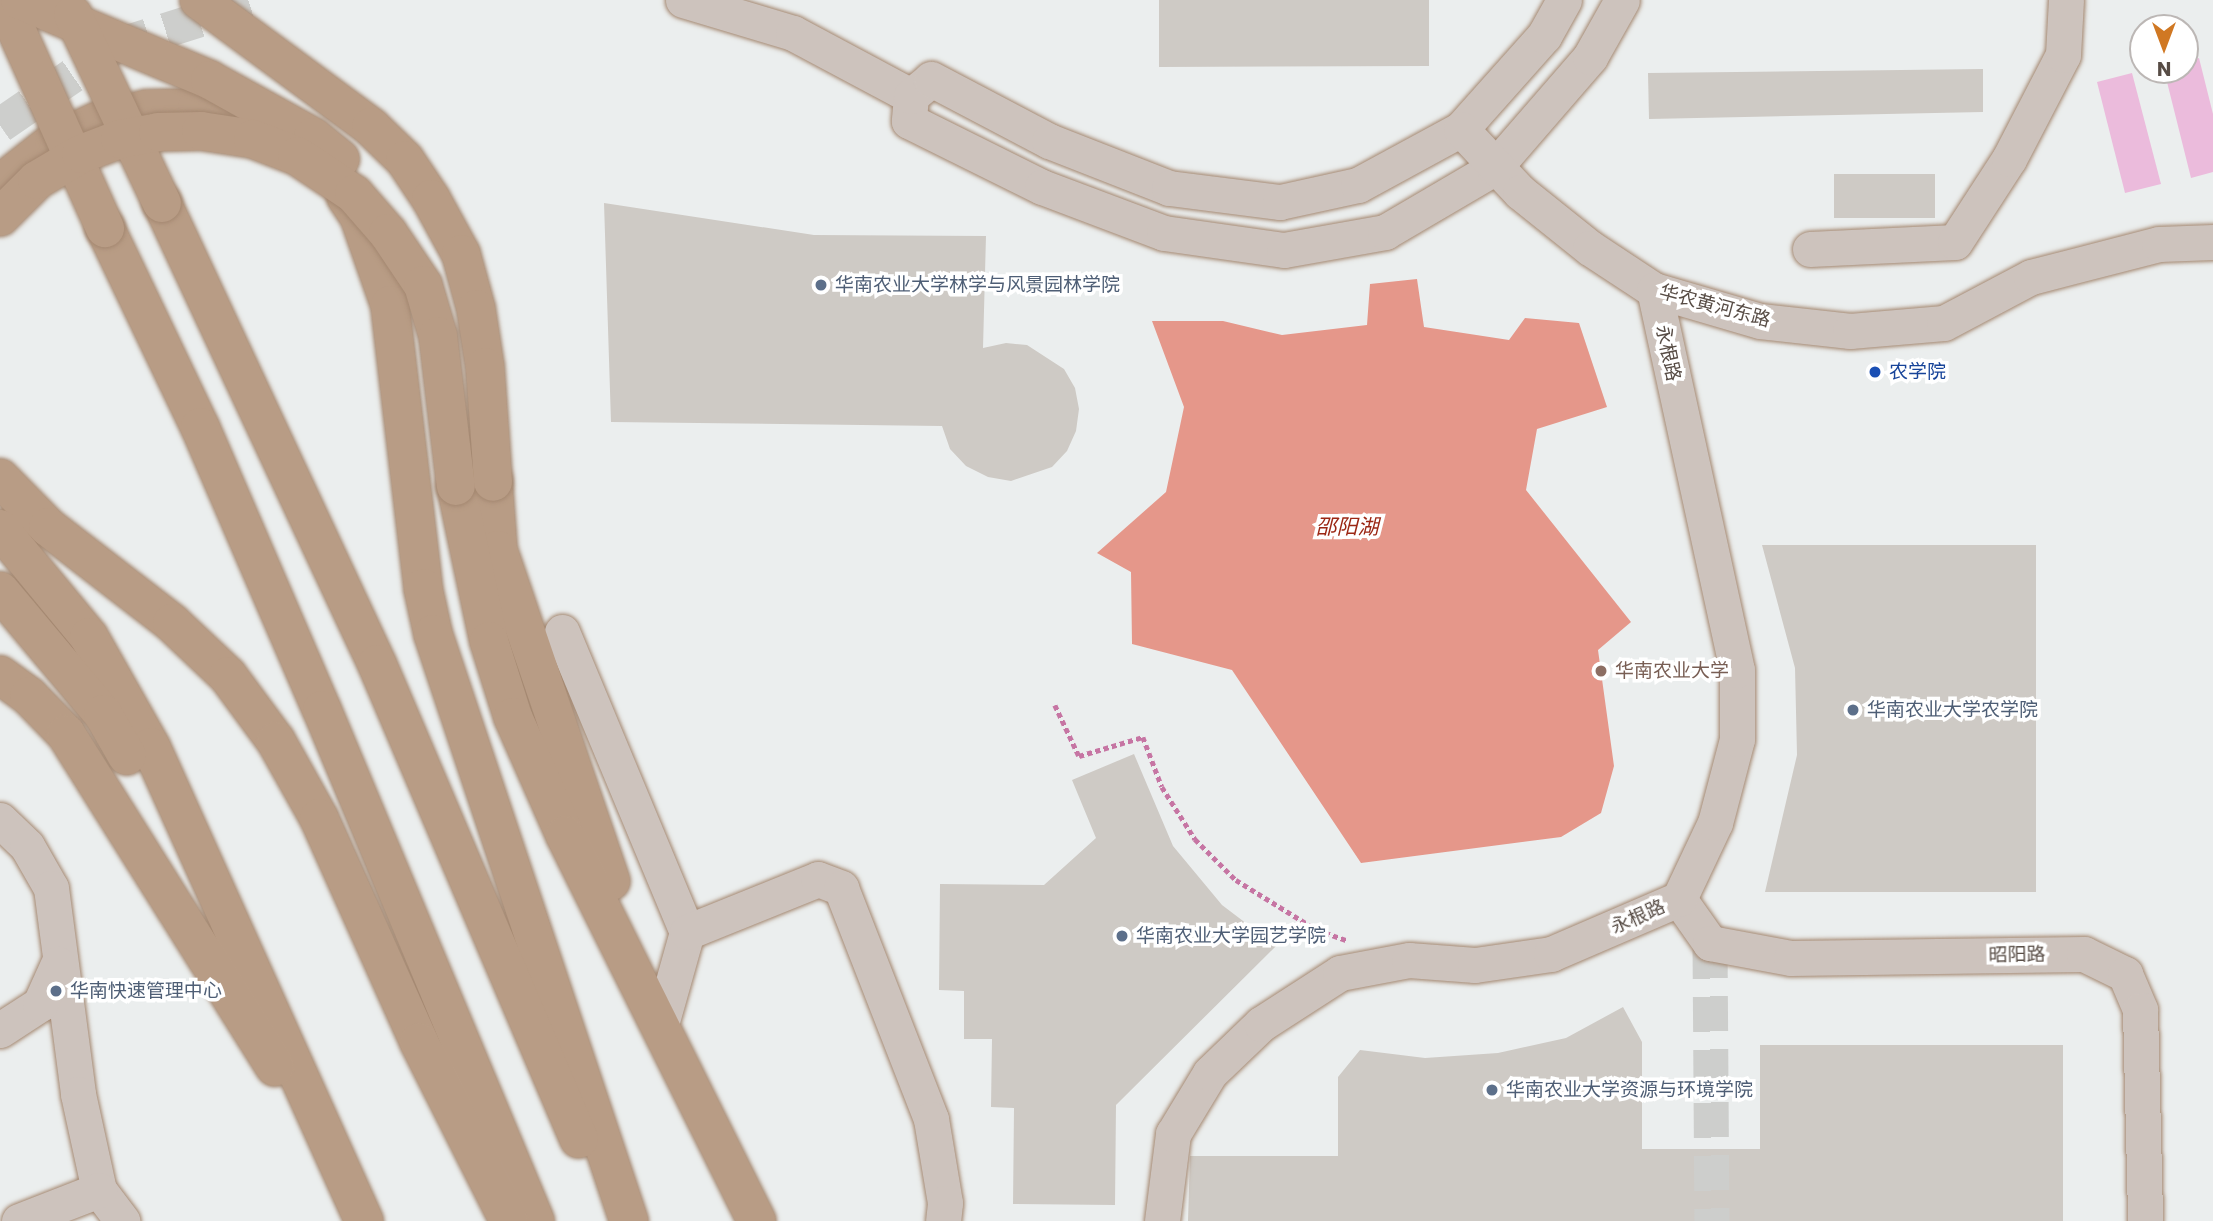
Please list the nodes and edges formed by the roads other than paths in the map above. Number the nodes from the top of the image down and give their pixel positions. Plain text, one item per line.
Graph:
1 (3, 0) edge
2 (20, 0) edge
3 (66, 0) edge
4 (199, 0) edge
5 (683, 0) edge
6 (1564, 0) edge
7 (1622, 0) edge
8 (2066, 0) edge
9 (921, 88) junction
10 (1461, 129) junction
11 (1494, 168) junction
12 (0, 184) edge
13 (0, 217) edge
14 (2213, 242) edge
15 (1810, 249) dead end
16 (423, 285) junction
17 (1654, 290) junction
18 (0, 478) edge
19 (0, 529) edge
20 (0, 591) edge
21 (562, 632) dead end
22 (0, 675) edge
23 (0, 820) edge
24 (1679, 898) junction
25 (687, 932) junction
26 (58, 964) junction
27 (660, 1028) junction
28 (0, 1030) edge
29 (99, 1189) junction
30 (358, 1213) edge
31 (19, 1221) edge
32 (122, 1221) edge
33 (509, 1221) edge
34 (535, 1221) edge
35 (615, 1221) edge
36 (629, 1221) edge
37 (741, 1221) edge
38 (757, 1221) edge
39 (943, 1221) edge
40 (1162, 1221) edge
41 (2145, 1221) edge

1 - 34 highway, bridge
2 - 16 highway, bridge
3 - 35 highway, bridge
4 - 27 highway, bridge
5 - 9 street
6 - 10 street
7 - 11 street
8 - 15 street
9 - 10 street
9 - 11 street
10 - 11 street, 华农黄河东路
11 - 17 street, 华农黄河东路
12 - 36 highway
13 - 16 highway, bridge
14 - 17 street, 华农黄河东路
16 - 27 highway, bridge
17 - 24 street, 永根路
18 - 33 highway
19 - 30 highway
20 - 30 highway
21 - 25 street
22 - 30 highway
23 - 26 street
24 - 40 street, 永根路
24 - 41 street, 昭阳路
25 - 27 street
25 - 39 street
26 - 28 street
26 - 29 street
27 - 37 highway
27 - 38 highway
29 - 31 street
29 - 32 street

